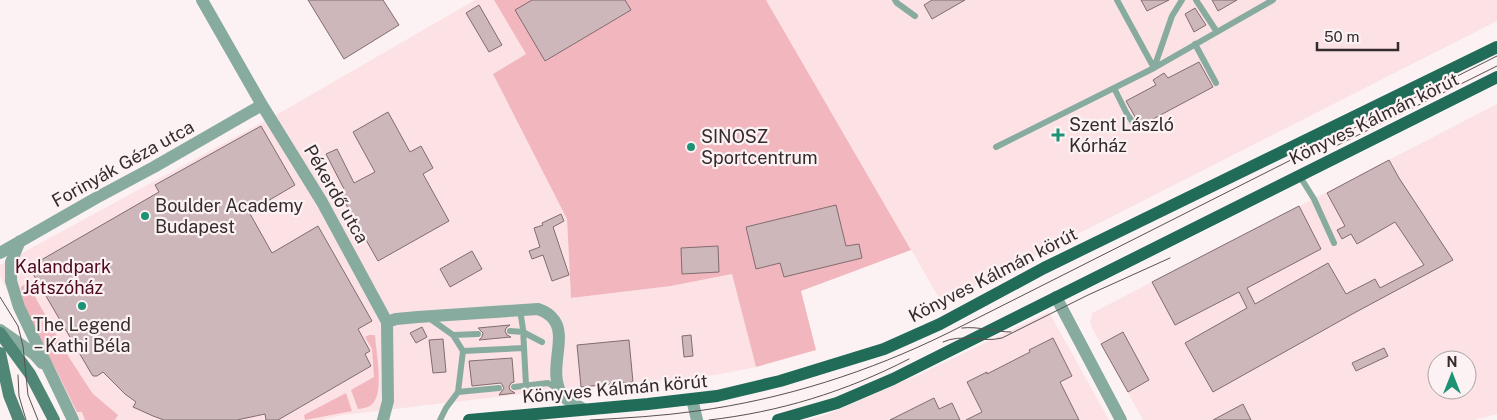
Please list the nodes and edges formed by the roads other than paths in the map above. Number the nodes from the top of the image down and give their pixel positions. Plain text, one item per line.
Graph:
1 (202, 0) edge
2 (895, 0) edge
3 (1117, 0) edge
4 (1182, 0) edge
5 (1196, 0) edge
6 (1273, 0) edge
7 (915, 16) dead end
8 (1217, 32) junction
9 (1195, 44) junction
10 (1497, 47) edge
11 (1154, 68) junction
12 (1497, 77) edge
13 (1216, 83) dead end
14 (1114, 88) junction
15 (262, 105) junction
16 (1134, 124) dead end
17 (996, 147) dead end
18 (1299, 175) junction
19 (20, 241) junction
20 (1334, 243) dead end
21 (0, 253) edge
22 (1056, 297) junction
23 (520, 310) junction
24 (428, 317) junction
25 (387, 322) junction
26 (510, 331) dead end
27 (0, 332) edge
28 (523, 332) junction
29 (478, 334) dead end
30 (453, 335) junction
31 (542, 342) dead end
32 (523, 348) junction
33 (463, 351) junction
34 (0, 353) edge
35 (49, 370) junction
36 (526, 385) junction
37 (514, 387) dead end
38 (498, 388) dead end
39 (559, 389) junction
40 (458, 392) junction
41 (692, 400) junction
42 (583, 409) junction
43 (19, 420) edge
44 (54, 420) edge
45 (73, 420) edge
46 (383, 420) edge
47 (440, 420) edge
48 (469, 420) edge
49 (697, 420) edge
50 (778, 420) edge
51 (1121, 420) edge

1 - 15 street, Pékerdő utca
2 - 7 lane
3 - 11 lane
4 - 11 lane
5 - 8 lane
6 - 8 lane
8 - 9 lane
9 - 11 lane
9 - 13 lane
10 - 41 main road, Könyves Kálmán körút
11 - 14 lane
12 - 18 main road, Könyves Kálmán körút
14 - 16 lane
14 - 17 lane
15 - 19 street, Forinyák Géza utca
15 - 25 street, Pékerdő utca
18 - 20 lane
18 - 22 main road, Könyves Kálmán körút
19 - 21 street, Forinyák Géza utca
19 - 35 street
22 - 50 main road, Könyves Kálmán körút
22 - 51 street
23 - 24 street
23 - 28 lane
23 - 39 street
24 - 25 street
24 - 30 lane
25 - 46 street, Pékerdő utca
26 - 28 lane
27 - 35 street
27 - 44 street
28 - 31 lane
28 - 32 lane
29 - 30 lane
30 - 33 lane
32 - 33 lane
32 - 36 lane
33 - 40 lane
34 - 43 street
35 - 45 street
36 - 37 lane
36 - 39 lane
38 - 40 lane
39 - 42 street
40 - 47 lane
41 - 42 main road, Könyves Kálmán körút
41 - 49 street
42 - 48 main road, Könyves Kálmán körút

